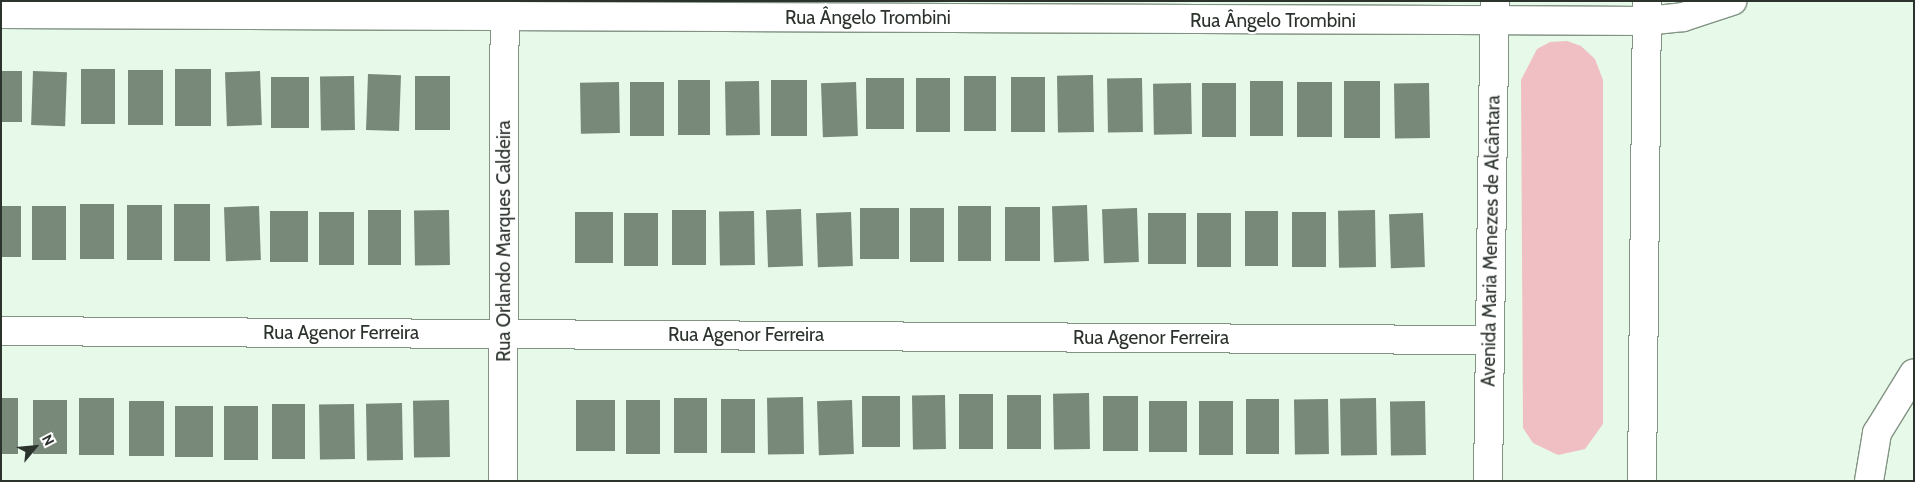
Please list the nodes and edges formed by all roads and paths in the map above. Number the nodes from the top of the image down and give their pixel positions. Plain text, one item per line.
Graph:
1 (1732, 1) edge
2 (505, 9) edge
3 (1646, 11) edge
4 (1494, 12) edge
5 (1, 14) edge
6 (1, 331) edge
7 (503, 334) junction
8 (1490, 340) junction
9 (1914, 372) edge
10 (503, 481) edge
11 (1488, 481) edge
12 (1642, 481) edge
13 (1870, 481) edge

1 - 3 street, Rua Ângelo Trombini
2 - 4 street, Rua Ângelo Trombini
2 - 5 street, Rua Ângelo Trombini
2 - 7 street, Rua Orlando Marques Caldeira
3 - 4 street, Rua Ângelo Trombini
3 - 12 street
4 - 8 street, Avenida Maria Menezes de Alcântara
6 - 7 street, Rua Agenor Ferreira
7 - 8 street, Rua Agenor Ferreira
7 - 10 street, Rua Orlando Marques Caldeira
8 - 11 street, Avenida Maria Menezes de Alcântara
9 - 13 street

